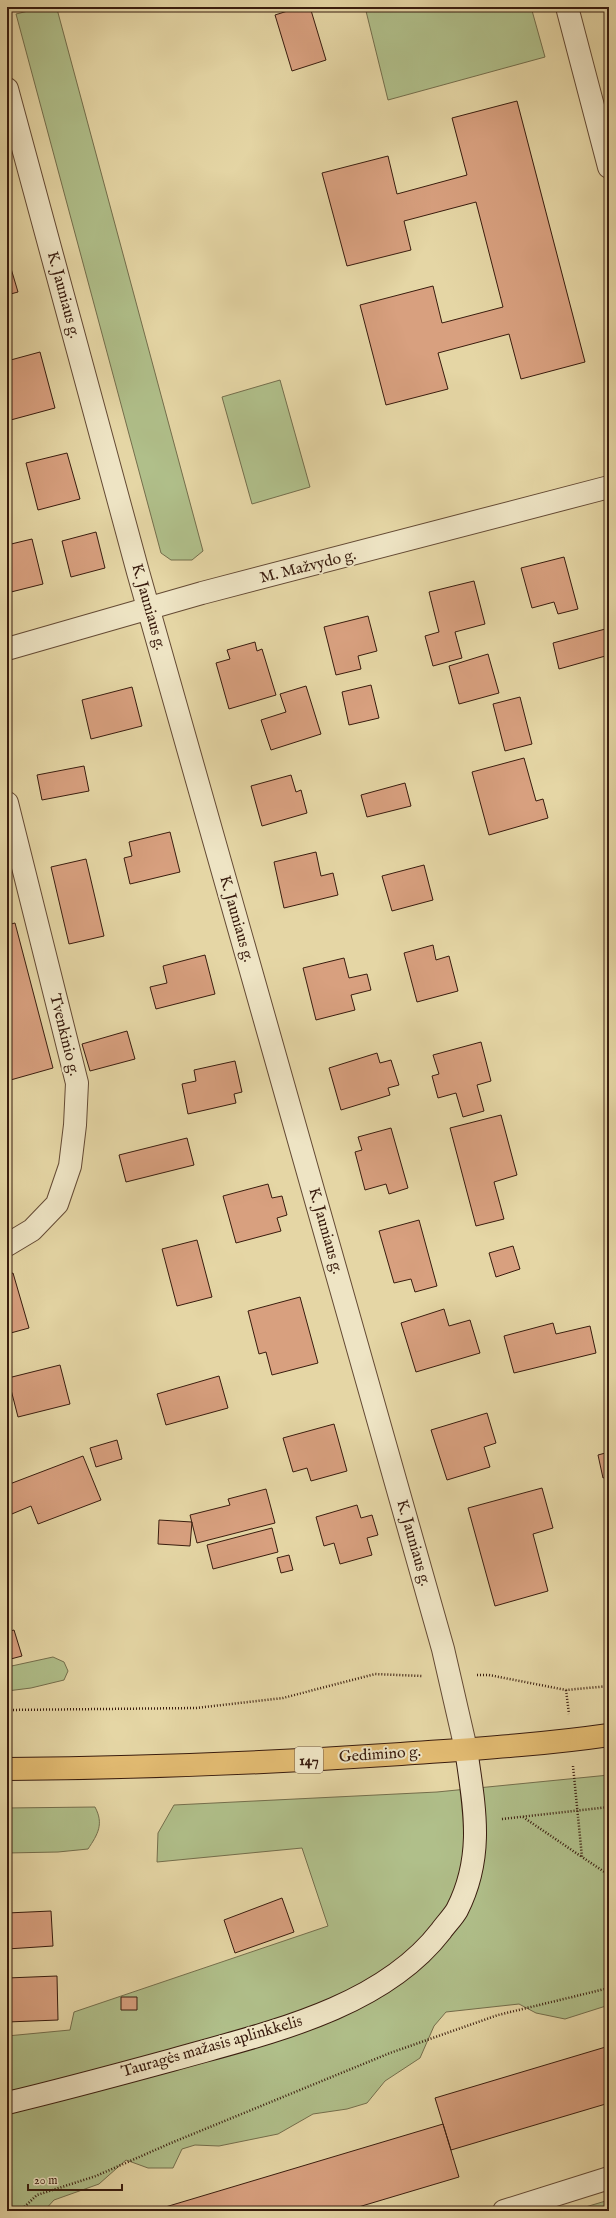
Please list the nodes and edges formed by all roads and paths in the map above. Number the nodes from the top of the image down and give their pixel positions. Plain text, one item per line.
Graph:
1 (567, 7) edge
2 (7, 89) edge
3 (609, 167) edge
4 (609, 487) edge
5 (148, 608) junction
6 (7, 649) edge
7 (7, 803) edge
8 (7, 1245) edge
9 (449, 1675) junction
10 (609, 1686) edge
11 (566, 1690) junction
12 (7, 1710) edge
13 (609, 1735) edge
14 (571, 1740) junction
15 (466, 1749) junction
16 (7, 1769) edge
17 (609, 1807) edge
18 (578, 1812) junction
19 (522, 1817) junction
20 (498, 1820) dead end
21 (582, 1857) junction
22 (609, 1875) edge
23 (609, 1988) edge
24 (7, 2103) edge
25 (609, 2178) edge
26 (20, 2211) edge
27 (504, 2211) edge

1 - 3 street
2 - 5 street, K. Jauniaus g.
4 - 5 street, M. Mažvydo g.
5 - 6 street, M. Mažvydo g.
5 - 9 street, K. Jauniaus g.
7 - 8 street, Tvenkinio g.
9 - 11 path
9 - 12 path
9 - 15 street, K. Jauniaus g.
10 - 11 path
11 - 14 path
13 - 14 main road, Gedimino g. / 147
14 - 15 main road, Gedimino g. / 147
14 - 18 path
15 - 16 main road, Gedimino g. / 147
15 - 24 street, Tauragės mažasis aplinkkelis
17 - 18 path
18 - 19 path
18 - 21 path
19 - 20 path
19 - 21 path
21 - 22 path
23 - 26 path
25 - 27 street

